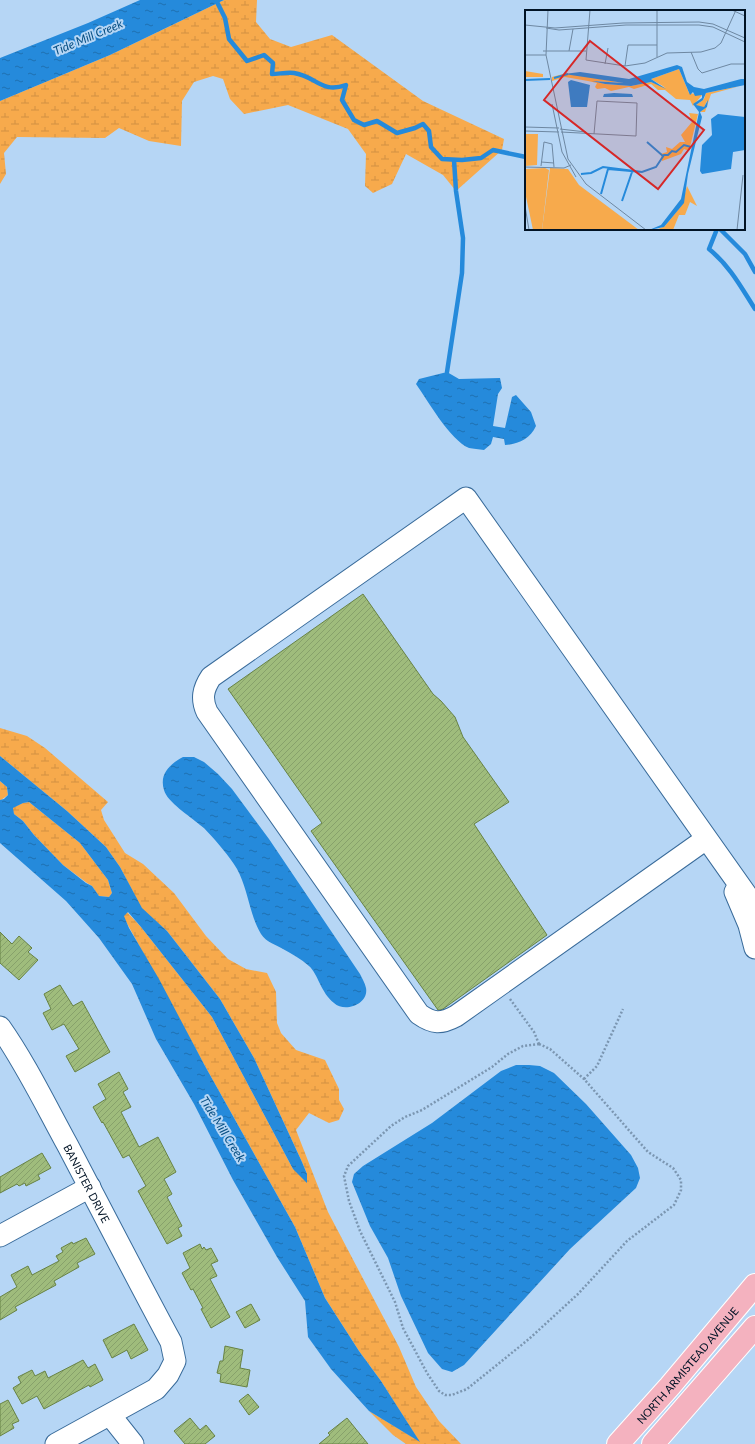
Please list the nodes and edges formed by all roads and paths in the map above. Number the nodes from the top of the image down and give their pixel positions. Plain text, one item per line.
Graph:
1 (706, 839) junction
2 (724, 864) junction
3 (755, 907) edge
4 (755, 948) edge
5 (500, 985) junction
6 (622, 1009) dead end
7 (0, 1027) edge
8 (539, 1044) junction
9 (584, 1080) junction
10 (90, 1187) junction
11 (0, 1236) edge
12 (755, 1284) edge
13 (755, 1327) edge
14 (688, 1364) junction
15 (708, 1381) junction
16 (110, 1415) junction
17 (56, 1444) edge
18 (133, 1444) edge
19 (618, 1444) edge
20 (653, 1444) edge

1 - 2 street
1 - 5 street
1 - 5 street
2 - 3 street
2 - 4 street
5 - 8 path
6 - 9 path
7 - 10 street, BANISTER DRIVE
8 - 9 path
8 - 9 path
10 - 11 street
10 - 16 street, BANISTER DRIVE
12 - 14 main road, NORTH ARMISTEAD AVENUE
13 - 15 main road
14 - 15 street
14 - 19 main road, NORTH ARMISTEAD AVENUE
15 - 20 main road
16 - 17 street, BANISTER DRIVE
16 - 18 street

